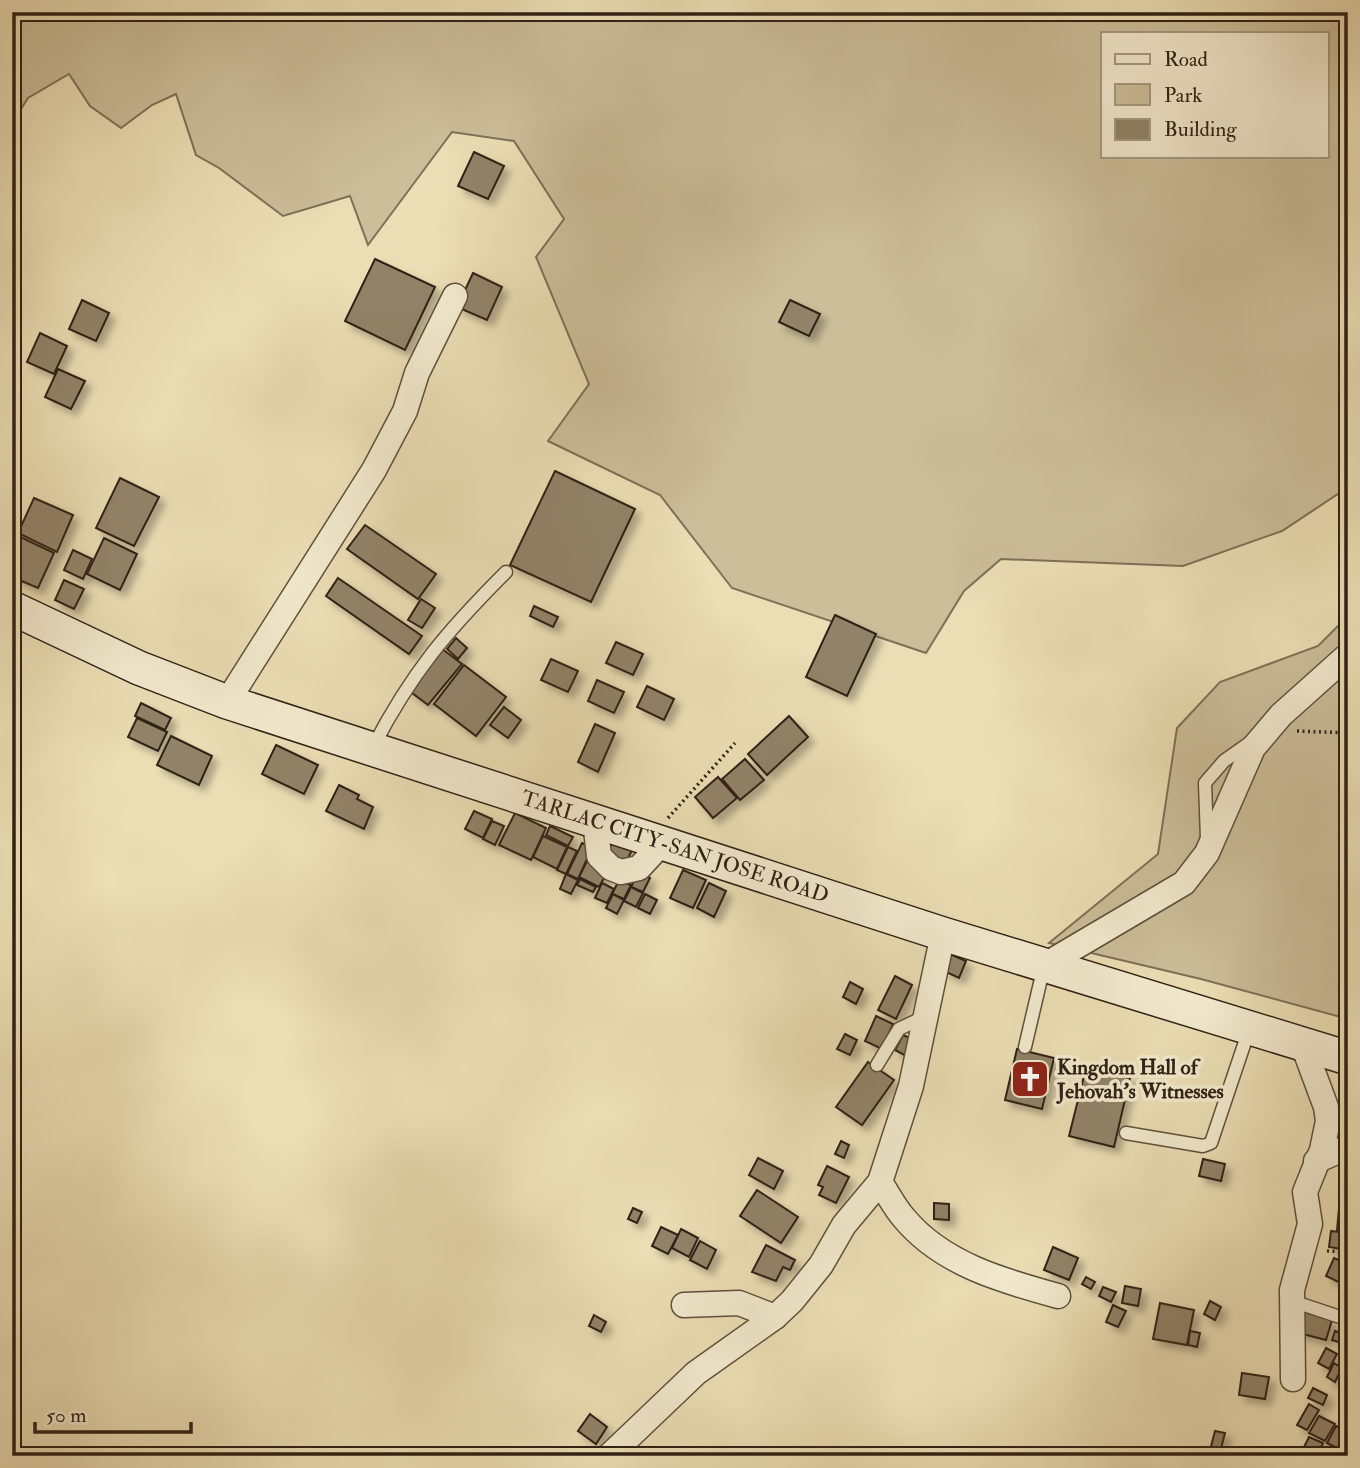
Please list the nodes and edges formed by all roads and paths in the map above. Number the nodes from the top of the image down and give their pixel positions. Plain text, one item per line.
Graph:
1 (455, 296) dead end
2 (506, 572) dead end
3 (12, 608) edge
4 (1348, 655) edge
5 (227, 702) junction
6 (1266, 730) junction
7 (1348, 733) edge
8 (736, 743) dead end
9 (372, 750) junction
10 (657, 841) junction
11 (943, 934) junction
12 (1045, 965) junction
13 (926, 1016) junction
14 (1249, 1030) junction
15 (1303, 1045) junction
16 (1025, 1047) dead end
17 (1348, 1058) edge
18 (877, 1065) dead end
19 (1126, 1133) dead end
20 (1348, 1147) edge
21 (1316, 1161) junction
22 (880, 1182) junction
23 (1058, 1296) dead end
24 (1292, 1301) junction
25 (684, 1305) dead end
26 (775, 1317) junction
27 (1346, 1319) edge
28 (1293, 1379) dead end
29 (613, 1454) edge
30 (441, 1456) edge
31 (472, 1456) edge

1 - 5 street
2 - 9 lane
3 - 5 main road, TARLAC CITY-SAN JOSE ROAD
4 - 6 street
5 - 9 main road, TARLAC CITY-SAN JOSE ROAD
6 - 7 path
6 - 12 street
8 - 10 path
9 - 10 main road, TARLAC CITY-SAN JOSE ROAD
10 - 11 main road, TARLAC CITY-SAN JOSE ROAD
11 - 12 main road, TARLAC CITY-SAN JOSE ROAD
11 - 13 street
12 - 14 main road, TARLAC CITY-SAN JOSE ROAD
12 - 16 lane
13 - 18 lane
13 - 22 street
14 - 15 main road, TARLAC CITY-SAN JOSE ROAD
14 - 19 lane
15 - 17 main road, TARLAC CITY-SAN JOSE ROAD
15 - 21 street
20 - 21 street
21 - 24 street
22 - 23 street
22 - 26 street
24 - 27 lane
24 - 28 street
25 - 26 street
26 - 29 street
30 - 31 path

